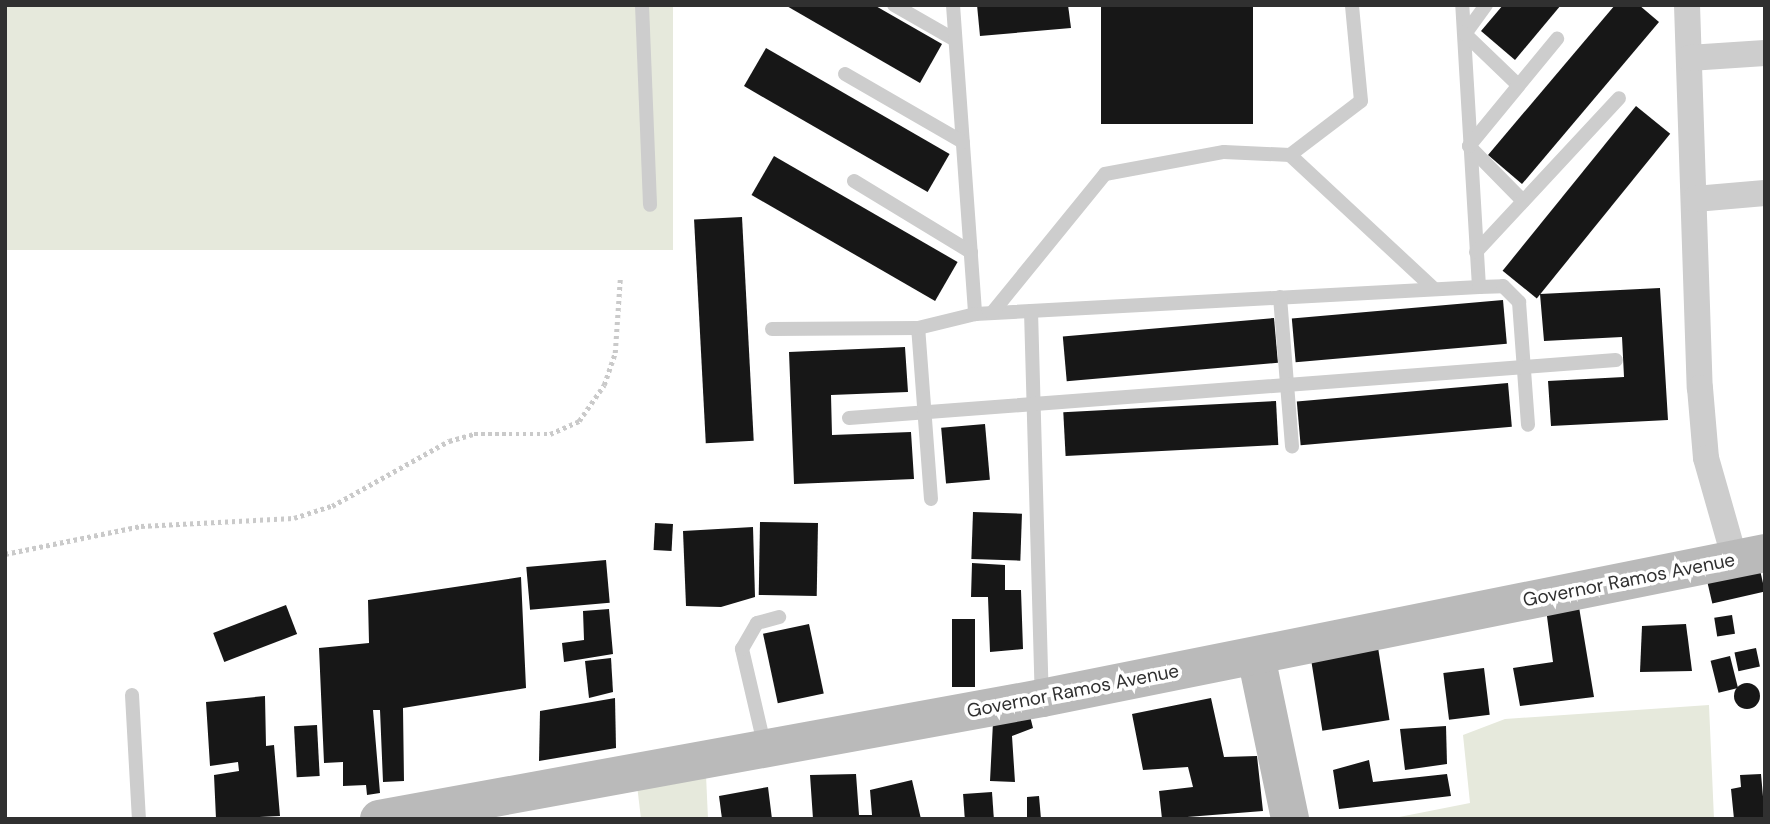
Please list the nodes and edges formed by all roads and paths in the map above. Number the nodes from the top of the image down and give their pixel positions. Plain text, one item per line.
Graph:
1 (642, 5) edge
2 (894, 5) edge
3 (953, 5) edge
4 (1352, 5) edge
5 (1462, 5) edge
6 (1486, 5) edge
7 (1687, 5) edge
8 (1465, 34) junction
9 (1557, 39) dead end
10 (955, 40) junction
11 (1765, 53) edge
12 (1689, 58) junction
13 (845, 74) dead end
14 (1518, 85) junction
15 (1619, 98) dead end
16 (963, 142) junction
17 (1469, 146) junction
18 (1290, 155) junction
19 (854, 181) dead end
20 (1765, 193) edge
21 (1695, 199) junction
22 (1523, 201) junction
23 (650, 205) dead end
24 (971, 252) junction
25 (1476, 252) junction
26 (620, 279) dead end
27 (1479, 287) junction
28 (1434, 289) junction
29 (1280, 297) junction
30 (1031, 311) junction
31 (992, 313) junction
32 (975, 314) junction
33 (772, 328) dead end
34 (918, 328) junction
35 (1616, 360) dead end
36 (1524, 368) junction
37 (1287, 388) junction
38 (1035, 408) junction
39 (925, 414) junction
40 (849, 418) dead end
41 (1528, 425) dead end
42 (1292, 447) dead end
43 (931, 499) dead end
44 (5, 554) edge
45 (1750, 557) edge
46 (779, 617) dead end
47 (1256, 656) junction
48 (132, 695) dead end
49 (1042, 698) junction
50 (765, 748) junction
51 (139, 819) edge
52 (379, 819) edge
53 (1290, 819) edge

1 - 23 lane
2 - 10 lane
3 - 10 lane
4 - 18 lane
5 - 8 lane
6 - 8 lane
7 - 12 street
8 - 14 lane
8 - 17 lane
9 - 14 lane
10 - 16 lane
11 - 12 street
12 - 21 street
13 - 16 lane
14 - 17 lane
15 - 22 lane
16 - 24 lane
17 - 22 lane
17 - 25 lane
18 - 28 lane
18 - 31 lane
19 - 24 lane
20 - 21 street
21 - 45 street
22 - 25 lane
24 - 32 lane
25 - 27 lane
26 - 44 path
27 - 28 lane
27 - 36 lane
28 - 29 lane
29 - 30 lane
29 - 37 lane
30 - 31 lane
30 - 38 lane
31 - 32 lane
32 - 34 lane
33 - 34 lane
34 - 39 lane
35 - 36 lane
36 - 37 lane
36 - 41 lane
37 - 38 lane
37 - 42 lane
38 - 39 lane
38 - 49 lane
39 - 40 lane
39 - 43 lane
45 - 47 main road, Governor Ramos Avenue
46 - 50 lane
47 - 49 main road, Governor Ramos Avenue
47 - 53 main road
48 - 51 lane
49 - 50 main road, Governor Ramos Avenue
50 - 52 main road, Governor Ramos Avenue

